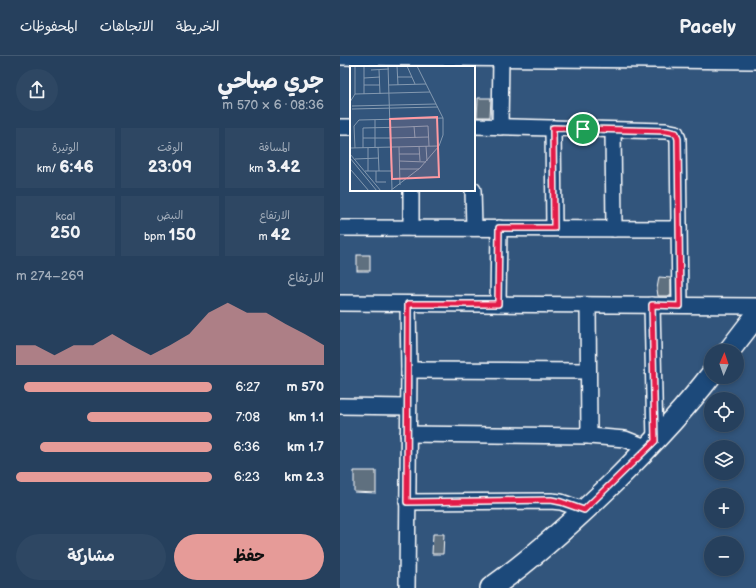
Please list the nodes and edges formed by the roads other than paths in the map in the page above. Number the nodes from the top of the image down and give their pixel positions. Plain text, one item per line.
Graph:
1 (340, 57) edge
2 (501, 58) junction
3 (756, 60) edge
4 (475, 126) edge
5 (500, 127) junction
6 (553, 128) junction
7 (613, 130) junction
8 (411, 191) edge
9 (473, 191) edge
10 (340, 228) edge
11 (411, 228) junction
12 (474, 228) junction
13 (499, 228) junction
14 (554, 228) junction
15 (614, 229) junction
16 (679, 229) junction
17 (340, 303) edge
18 (408, 304) junction
19 (498, 304) junction
20 (588, 305) junction
21 (652, 305) junction
22 (680, 306) junction
23 (756, 306) edge
24 (756, 316) edge
25 (734, 344) edge
26 (409, 370) junction
27 (588, 371) junction
28 (704, 383) edge
29 (340, 406) edge
30 (408, 407) junction
31 (408, 434) junction
32 (589, 436) junction
33 (652, 444) junction
34 (407, 502) junction
35 (584, 510) junction
36 (407, 588) edge
37 (491, 588) edge

1 - 2 street
2 - 3 street
2 - 5 street
4 - 5 street
5 - 6 street
6 - 7 street
6 - 14 street
7 - 15 street
7 - 16 street
8 - 11 street
9 - 12 street
10 - 11 street
11 - 12 street
12 - 13 street
13 - 14 street
13 - 19 street
14 - 15 street
15 - 16 street
16 - 22 street
17 - 18 street
18 - 19 street
18 - 26 street
19 - 20 street
20 - 21 street
20 - 27 street
21 - 22 street
21 - 33 street
22 - 23 street
24 - 25 street
26 - 27 street
26 - 30 street
27 - 32 street
28 - 33 street
29 - 30 street
30 - 31 street
31 - 32 street
31 - 34 street
32 - 33 street
33 - 35 street
34 - 35 street
34 - 36 street
35 - 37 street

